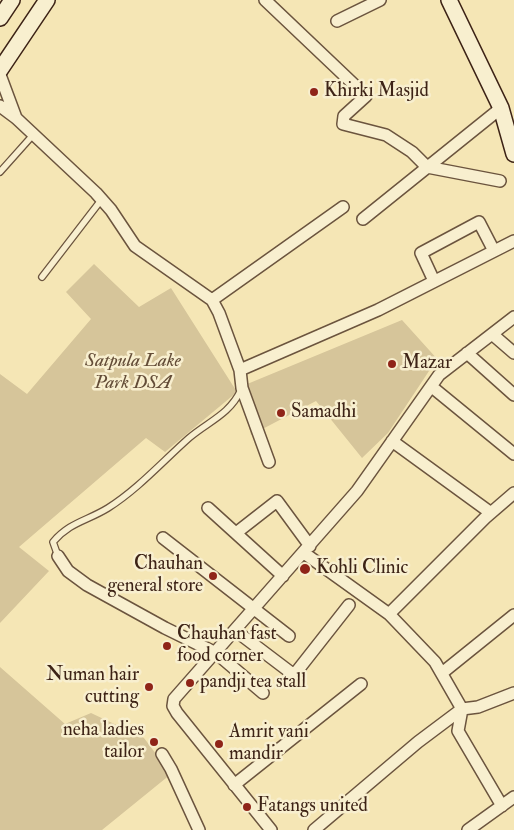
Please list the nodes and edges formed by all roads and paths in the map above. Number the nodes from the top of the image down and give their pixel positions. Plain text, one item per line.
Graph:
1 (12, 0) edge
2 (47, 0) edge
3 (265, 0) edge
4 (380, 0) edge
5 (449, 0) edge
6 (0, 18) edge
7 (337, 21) dead end
8 (0, 70) edge
9 (0, 75) edge
10 (0, 106) edge
11 (501, 108) junction
12 (16, 118) junction
13 (33, 135) junction
14 (514, 152) edge
15 (427, 167) junction
16 (0, 172) edge
17 (500, 181) dead end
18 (102, 199) junction
19 (343, 207) dead end
20 (363, 219) dead end
21 (514, 240) edge
22 (494, 250) junction
23 (42, 277) dead end
24 (434, 281) junction
25 (212, 300) junction
26 (514, 317) edge
27 (492, 334) junction
28 (467, 353) junction
29 (514, 353) edge
30 (240, 370) junction
31 (432, 387) junction
32 (242, 388) junction
33 (514, 395) edge
34 (392, 441) junction
35 (514, 454) edge
36 (269, 462) dead end
37 (514, 493) edge
38 (208, 508) dead end
39 (491, 513) junction
40 (236, 533) junction
41 (163, 538) dead end
42 (307, 549) junction
43 (58, 556) joint
44 (284, 576) junction
45 (349, 605) dead end
46 (255, 609) junction
47 (389, 614) junction
48 (514, 615) edge
49 (236, 630) junction
50 (289, 636) dead end
51 (216, 653) junction
52 (442, 674) junction
53 (360, 684) dead end
54 (263, 694) dead end
55 (514, 694) edge
56 (462, 709) junction
57 (162, 754) dead end
58 (234, 785) junction
59 (514, 797) edge
60 (502, 806) junction
61 (199, 830) edge
62 (271, 830) edge
63 (314, 830) edge
64 (468, 830) edge

1 - 6 street
2 - 8 street
3 - 15 street
4 - 7 street
5 - 11 street
9 - 12 street
10 - 12 street
11 - 14 street
11 - 15 street
12 - 13 street
13 - 16 lane
13 - 18 street
15 - 17 street
15 - 20 street
18 - 23 lane
18 - 25 street
19 - 25 street
21 - 22 street
22 - 24 street
22 - 24 street
24 - 30 street
25 - 30 street
26 - 27 street
27 - 28 street
27 - 29 street
28 - 31 street
28 - 33 street
30 - 32 street
31 - 34 street
31 - 35 street
32 - 36 street
32 - 43 lane
34 - 39 street
34 - 42 street
37 - 39 street
38 - 40 street
39 - 47 street
40 - 42 street
40 - 44 street
41 - 46 street
42 - 44 street
42 - 47 street
43 - 51 street
44 - 46 street
45 - 49 street
46 - 49 street
46 - 50 street
47 - 52 street
48 - 52 street
49 - 51 street
51 - 54 street
51 - 58 street
52 - 56 street
53 - 58 street
55 - 56 street
56 - 60 street
56 - 63 street
57 - 61 street
58 - 62 street
59 - 60 street
60 - 64 street

